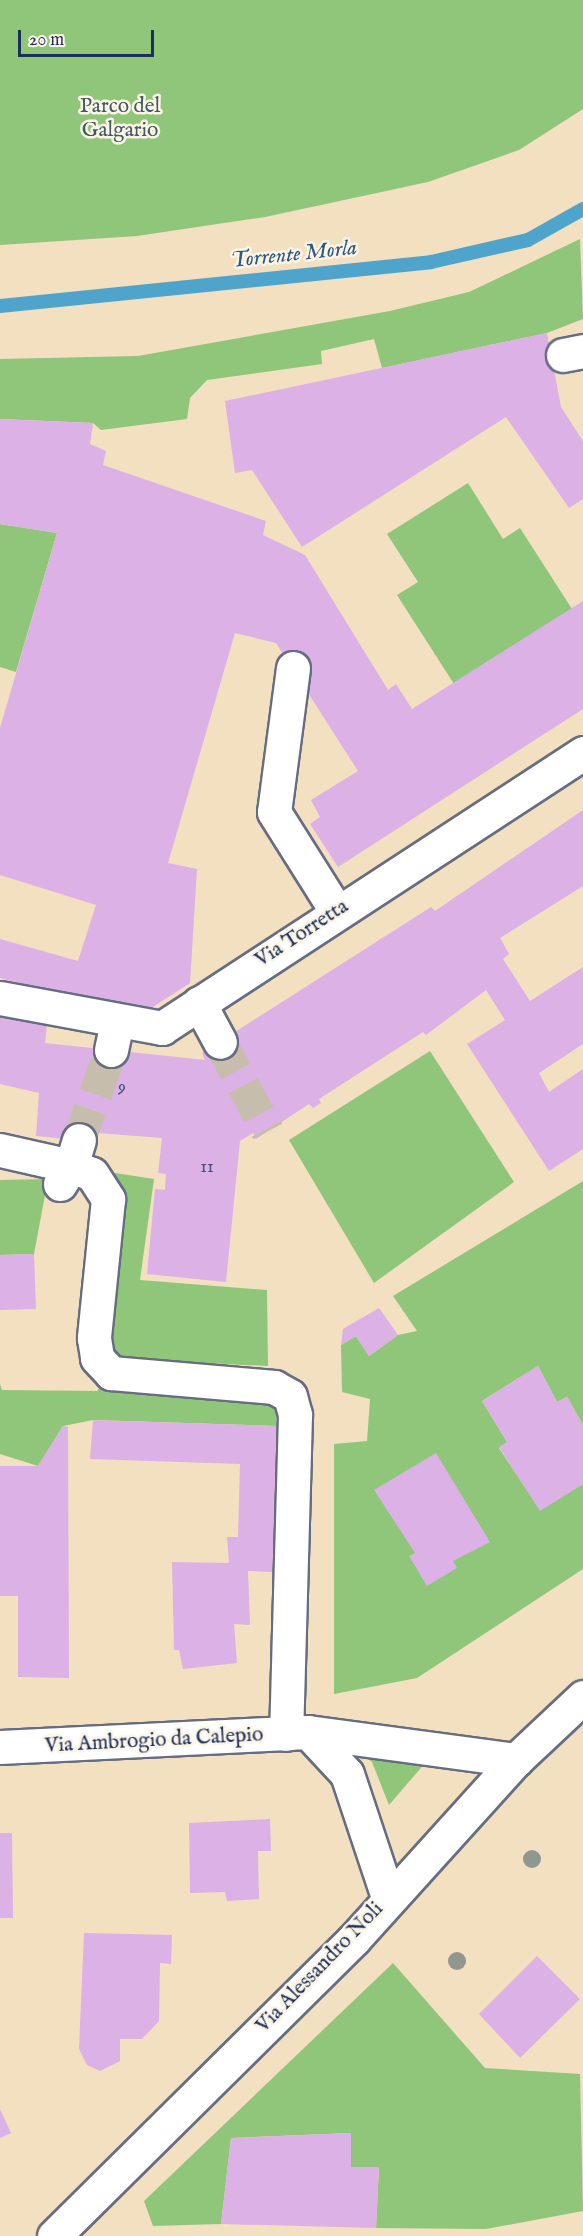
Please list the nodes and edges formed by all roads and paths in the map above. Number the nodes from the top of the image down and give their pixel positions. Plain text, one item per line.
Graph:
1 (293, 668) dead end
2 (583, 753) edge
3 (337, 912) junction
4 (0, 998) edge
5 (199, 1003) junction
6 (219, 1042) tunnel mouth
7 (0, 1150) edge
8 (583, 1697) edge
9 (297, 1733) junction
10 (0, 1747) edge
11 (516, 1760) junction
12 (388, 1897) junction
13 (54, 2236) edge

1 - 3 street
2 - 3 street, Via Torretta
3 - 5 street, Via Torretta
4 - 5 street, Via Torretta
5 - 6 street
7 - 9 street
8 - 11 street, Via Alessandro Noli
9 - 10 street, Via Ambrogio da Calepio
9 - 11 street, Via Ambrogio da Calepio
9 - 12 street
11 - 12 street, Via Alessandro Noli
12 - 13 street, Via Alessandro Noli

